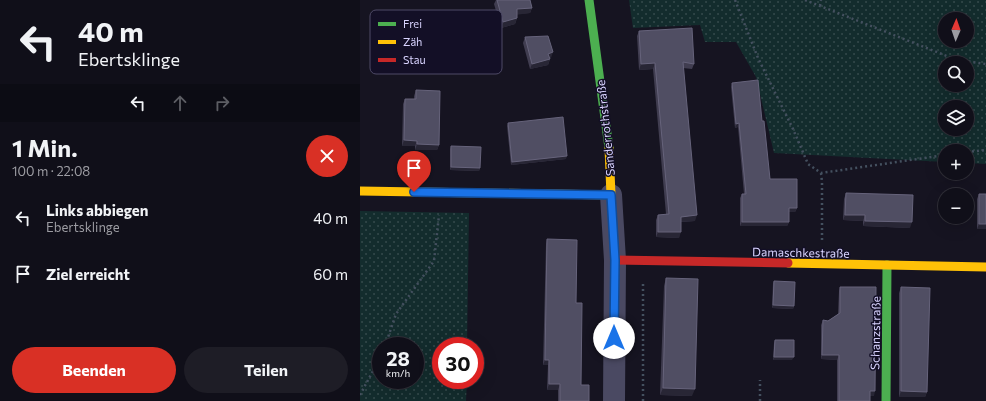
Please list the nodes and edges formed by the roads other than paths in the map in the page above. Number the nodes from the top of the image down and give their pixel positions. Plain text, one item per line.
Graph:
1 (589, 0) edge
2 (360, 190) edge
3 (611, 195) junction
4 (615, 260) junction
5 (887, 265) junction
6 (986, 267) edge
7 (614, 401) edge
8 (886, 401) edge

1 - 3 street, Sanderrothstraße
2 - 3 street
3 - 4 street, Sanderrothstraße
4 - 5 street, Damaschkestraße
4 - 7 street, Sanderrothstraße
5 - 6 street, Damaschkestraße
5 - 8 street, Schanzstraße

